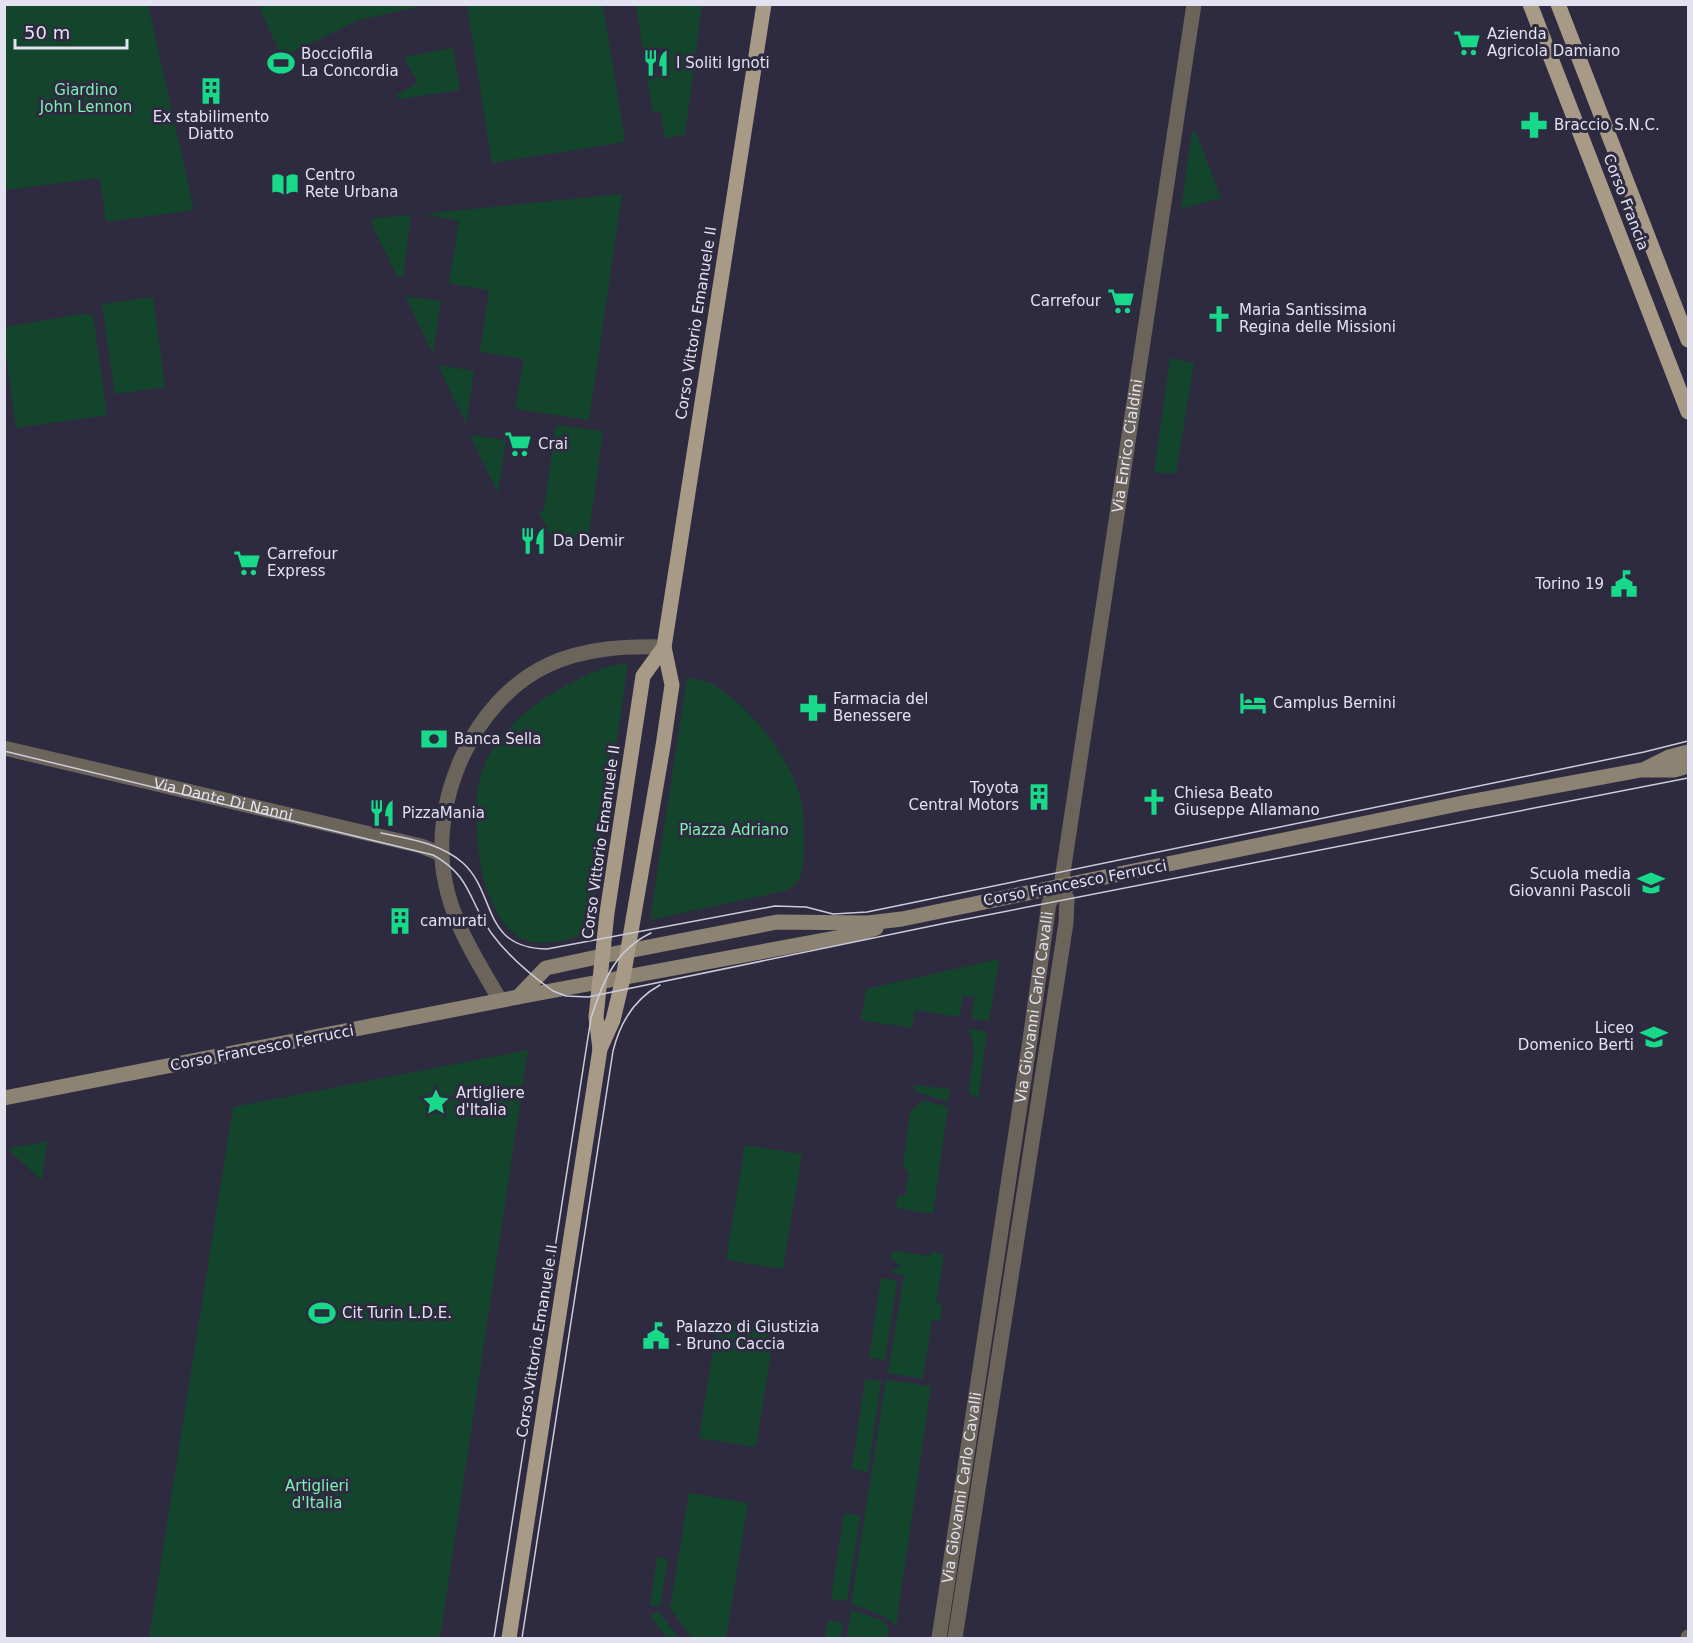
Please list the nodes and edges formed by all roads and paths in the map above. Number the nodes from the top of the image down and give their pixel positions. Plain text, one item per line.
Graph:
1 (764, 4) edge
2 (1194, 4) edge
3 (1530, 4) edge
4 (1558, 4) edge
5 (1689, 340) edge
6 (1689, 412) edge
7 (664, 647) junction
8 (4, 748) edge
9 (1689, 752) edge
10 (1689, 766) edge
11 (1641, 771) junction
12 (441, 854) junction
13 (1061, 886) junction
14 (902, 919) junction
15 (628, 951) junction
16 (602, 956) junction
17 (628, 977) junction
18 (600, 982) junction
19 (518, 997) junction
20 (500, 1000) junction
21 (600, 1049) junction
22 (4, 1098) edge
23 (509, 1638) edge
24 (939, 1638) edge
25 (955, 1638) edge

1 - 7 main road, Corso Vittorio Emanuele II
2 - 13 street, Via Enrico Cialdini
3 - 6 main road, Corso Francia
4 - 5 main road, Corso Francia
7 - 12 street
7 - 15 main road, Corso Vittorio Emanuele II
7 - 16 main road, Corso Vittorio Emanuele II
8 - 12 street, Via Dante Di Nanni
9 - 11 main road
10 - 11 main road
11 - 13 main road, Corso Francesco Ferrucci
12 - 20 street
13 - 14 main road, Corso Francesco Ferrucci
13 - 24 street, Via Giovanni Carlo Cavalli
13 - 25 street, Via Giovanni Carlo Cavalli
14 - 15 main road, Corso Francesco Ferrucci
14 - 17 main road, Corso Francesco Ferrucci
15 - 16 main road, Corso Francesco Ferrucci
15 - 17 main road, Corso Vittorio Emanuele II
16 - 18 main road, Corso Vittorio Emanuele II
16 - 19 main road, Corso Francesco Ferrucci
17 - 18 main road, Corso Francesco Ferrucci
17 - 21 main road, Corso Vittorio Emanuele II
18 - 19 main road, Corso Francesco Ferrucci
18 - 21 main road, Corso Vittorio Emanuele II
19 - 20 main road, Corso Francesco Ferrucci
20 - 22 main road, Corso Francesco Ferrucci
21 - 23 main road, Corso Vittorio Emanuele II

